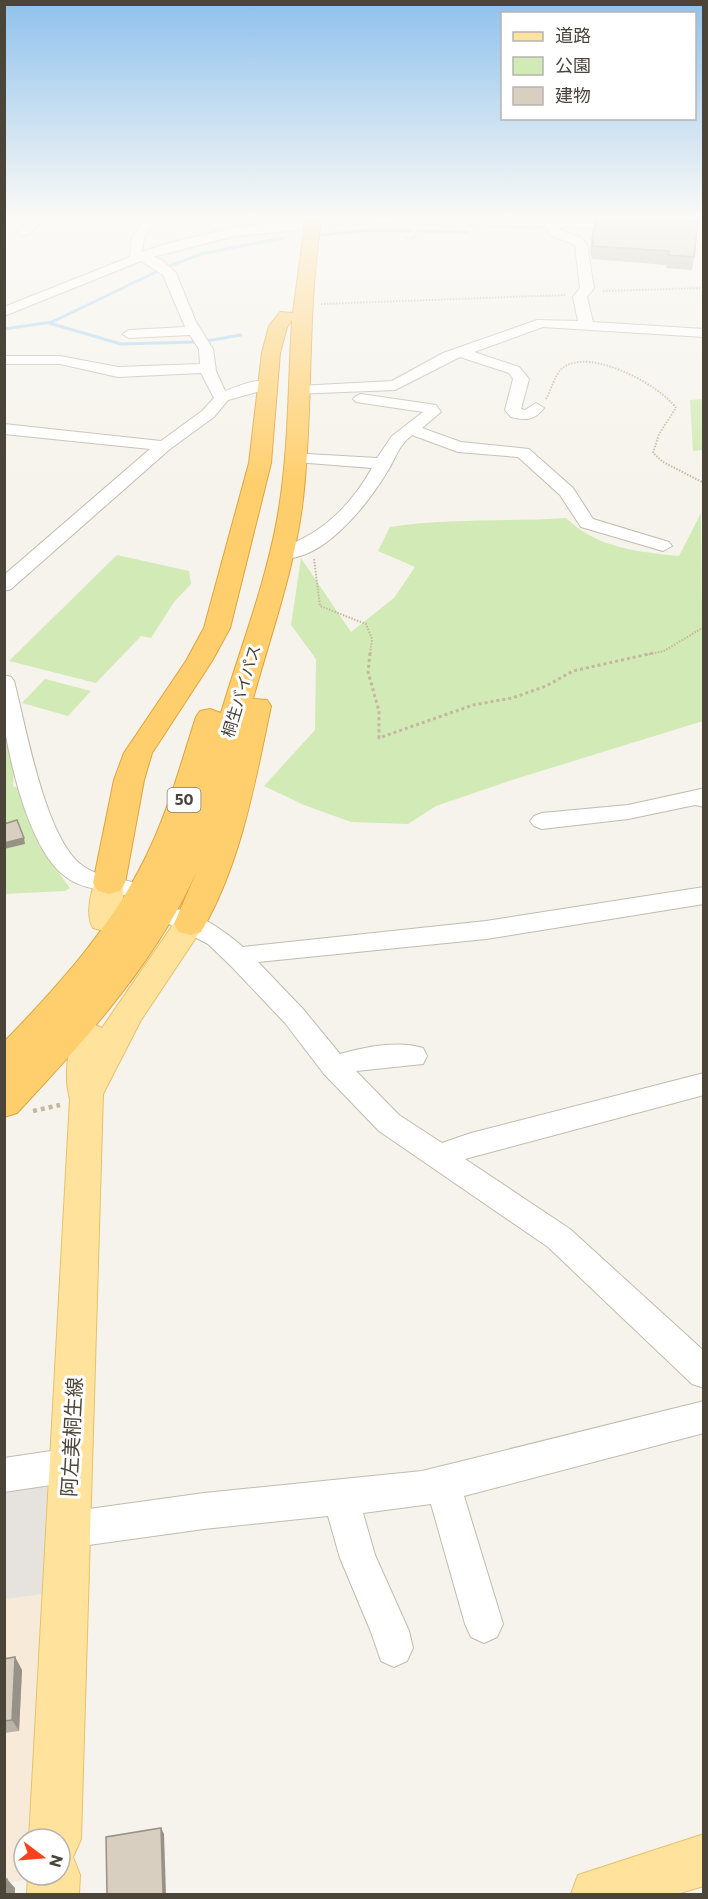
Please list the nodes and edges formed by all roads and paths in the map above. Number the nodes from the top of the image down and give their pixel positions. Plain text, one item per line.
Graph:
1 (22, 305) edge
2 (183, 305) edge
3 (295, 305) edge
4 (386, 305) edge
5 (585, 305) edge
6 (294, 310) junction
7 (4, 312) edge
8 (586, 324) junction
9 (195, 331) junction
10 (704, 333) edge
11 (129, 334) dead end
12 (461, 352) junction
13 (4, 360) edge
14 (207, 368) junction
15 (266, 385) junction
16 (298, 391) junction
17 (338, 391) junction
18 (223, 397) junction
19 (536, 408) joint
20 (4, 429) edge
21 (411, 429) junction
22 (164, 446) junction
23 (296, 458) junction
24 (383, 464) junction
25 (704, 483) edge
26 (663, 546) dead end
27 (302, 549) junction
28 (278, 567) junction
29 (4, 585) edge
30 (704, 627) edge
31 (4, 681) edge
32 (704, 800) edge
33 (542, 821) dead end
34 (116, 886) junction
35 (704, 895) edge
36 (104, 920) dead end
37 (182, 920) junction
38 (239, 957) junction
39 (89, 1035) dead end
40 (413, 1056) dead end
41 (4, 1066) edge
42 (334, 1066) junction
43 (704, 1084) edge
44 (75, 1102) junction
45 (16, 1106) edge
46 (442, 1160) junction
47 (704, 1373) edge
48 (704, 1417) edge
49 (70, 1465) junction
50 (4, 1475) edge
51 (442, 1483) junction
52 (341, 1497) junction
53 (68, 1530) junction
54 (484, 1624) dead end
55 (394, 1647) dead end
56 (56, 1827) edge
57 (704, 1860) edge
58 (597, 1894) edge

1 - 7 street
2 - 9 street
3 - 6 highway, 桐生バイパス / 50
4 - 6 path
5 - 8 street
6 - 15 highway, 50
6 - 16 highway, 桐生バイパス / 50
6 - 41 highway, 桐生バイパス / 50
8 - 10 street
8 - 12 street
9 - 11 street
9 - 14 street
12 - 17 street
12 - 19 street
13 - 14 street
14 - 18 street
15 - 18 street
15 - 34 highway, 50
16 - 17 street
16 - 23 highway, 桐生バイパス / 50
17 - 21 street
18 - 22 street
19 - 25 path
20 - 22 street
21 - 24 street
21 - 26 street
22 - 29 street
23 - 24 street
23 - 28 highway, 桐生バイパス / 50
24 - 27 street
27 - 28 street
27 - 30 path
28 - 37 highway
28 - 45 highway, 桐生バイパス / 50
31 - 34 street
32 - 33 street
34 - 36 main road
35 - 38 street
37 - 38 street
37 - 44 main road
38 - 42 street
39 - 44 main road, 阿左美桐生線
40 - 42 street
42 - 46 street
43 - 46 street
44 - 45 path
44 - 49 main road, 阿左美桐生線
46 - 47 street
48 - 51 street
49 - 50 street
49 - 53 main road, 阿左美桐生線
51 - 52 street
51 - 54 street
52 - 53 street
52 - 55 street
53 - 56 main road, 阿左美桐生線
57 - 58 main road

